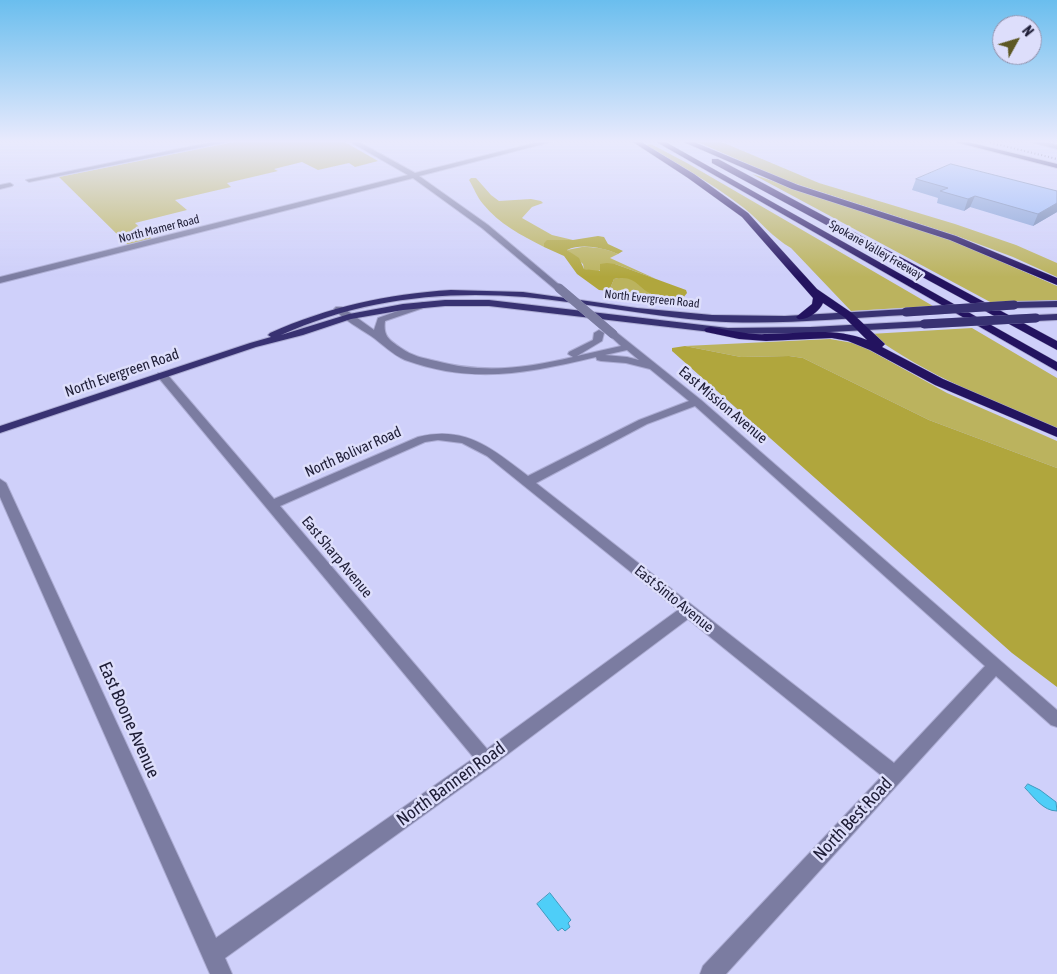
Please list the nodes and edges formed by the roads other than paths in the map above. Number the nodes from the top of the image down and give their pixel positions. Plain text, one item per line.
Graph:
1 (375, 185) edge
2 (426, 185) edge
3 (705, 185) edge
4 (736, 185) edge
5 (759, 185) edge
6 (794, 185) edge
7 (0, 280) edge
8 (1057, 282) edge
9 (813, 291) junction
10 (425, 304) junction
11 (1057, 304) edge
12 (583, 308) junction
13 (339, 309) junction
14 (848, 314) junction
15 (349, 317) junction
16 (802, 317) junction
17 (1057, 317) edge
18 (860, 328) junction
19 (710, 330) junction
20 (383, 342) junction
21 (253, 345) junction
22 (628, 346) junction
23 (1057, 346) edge
24 (576, 360) junction
25 (1057, 367) edge
26 (538, 368) junction
27 (655, 369) junction
28 (915, 370) junction
29 (162, 375) junction
30 (697, 402) junction
31 (0, 430) edge
32 (1057, 433) edge
33 (448, 435) joint
34 (527, 482) junction
35 (0, 483) edge
36 (272, 505) junction
37 (688, 611) junction
38 (996, 665) junction
39 (1057, 720) edge
40 (486, 760) junction
41 (894, 774) junction
42 (212, 954) junction
43 (221, 974) edge
44 (711, 974) edge

1 - 7 street, North Mamer Road
2 - 12 street, East Mission Avenue, bridge
3 - 9 highway
4 - 25 highway, Spokane Valley Freeway
5 - 23 highway, Spokane Valley Freeway
6 - 8 highway
9 - 14 highway
9 - 16 highway
10 - 15 main road, North Evergreen Road
10 - 19 main road, North Evergreen Road
10 - 20 street
11 - 14 main road, North Evergreen Road, bridge
12 - 22 street, East Mission Avenue, bridge
12 - 26 street, bridge
13 - 15 street
13 - 16 main road, North Evergreen Road
13 - 21 main road, North Evergreen Road
14 - 16 main road, North Evergreen Road
14 - 18 highway
15 - 20 street
15 - 21 main road, North Evergreen Road
17 - 18 main road, North Evergreen Road, bridge
18 - 19 main road, North Evergreen Road
18 - 28 highway
19 - 28 highway
20 - 26 street
21 - 29 main road, North Evergreen Road
22 - 24 street
22 - 27 street, East Mission Avenue
24 - 26 street
24 - 27 street
27 - 30 street, East Mission Avenue
28 - 32 highway
29 - 31 main road, North Evergreen Road
29 - 36 street, East Sharp Avenue
30 - 34 street
30 - 38 street, East Mission Avenue
33 - 34 street, East Sinto Avenue
33 - 36 street, North Bolivar Road
34 - 37 street, East Sinto Avenue
35 - 42 street, East Boone Avenue
36 - 40 street, East Sharp Avenue
37 - 40 street, North Bannen Road
37 - 41 street, East Sinto Avenue
38 - 39 street, East Mission Avenue
38 - 41 street, North Best Road
40 - 42 street, North Bannen Road
41 - 44 street, North Best Road
42 - 43 street, East Boone Avenue

